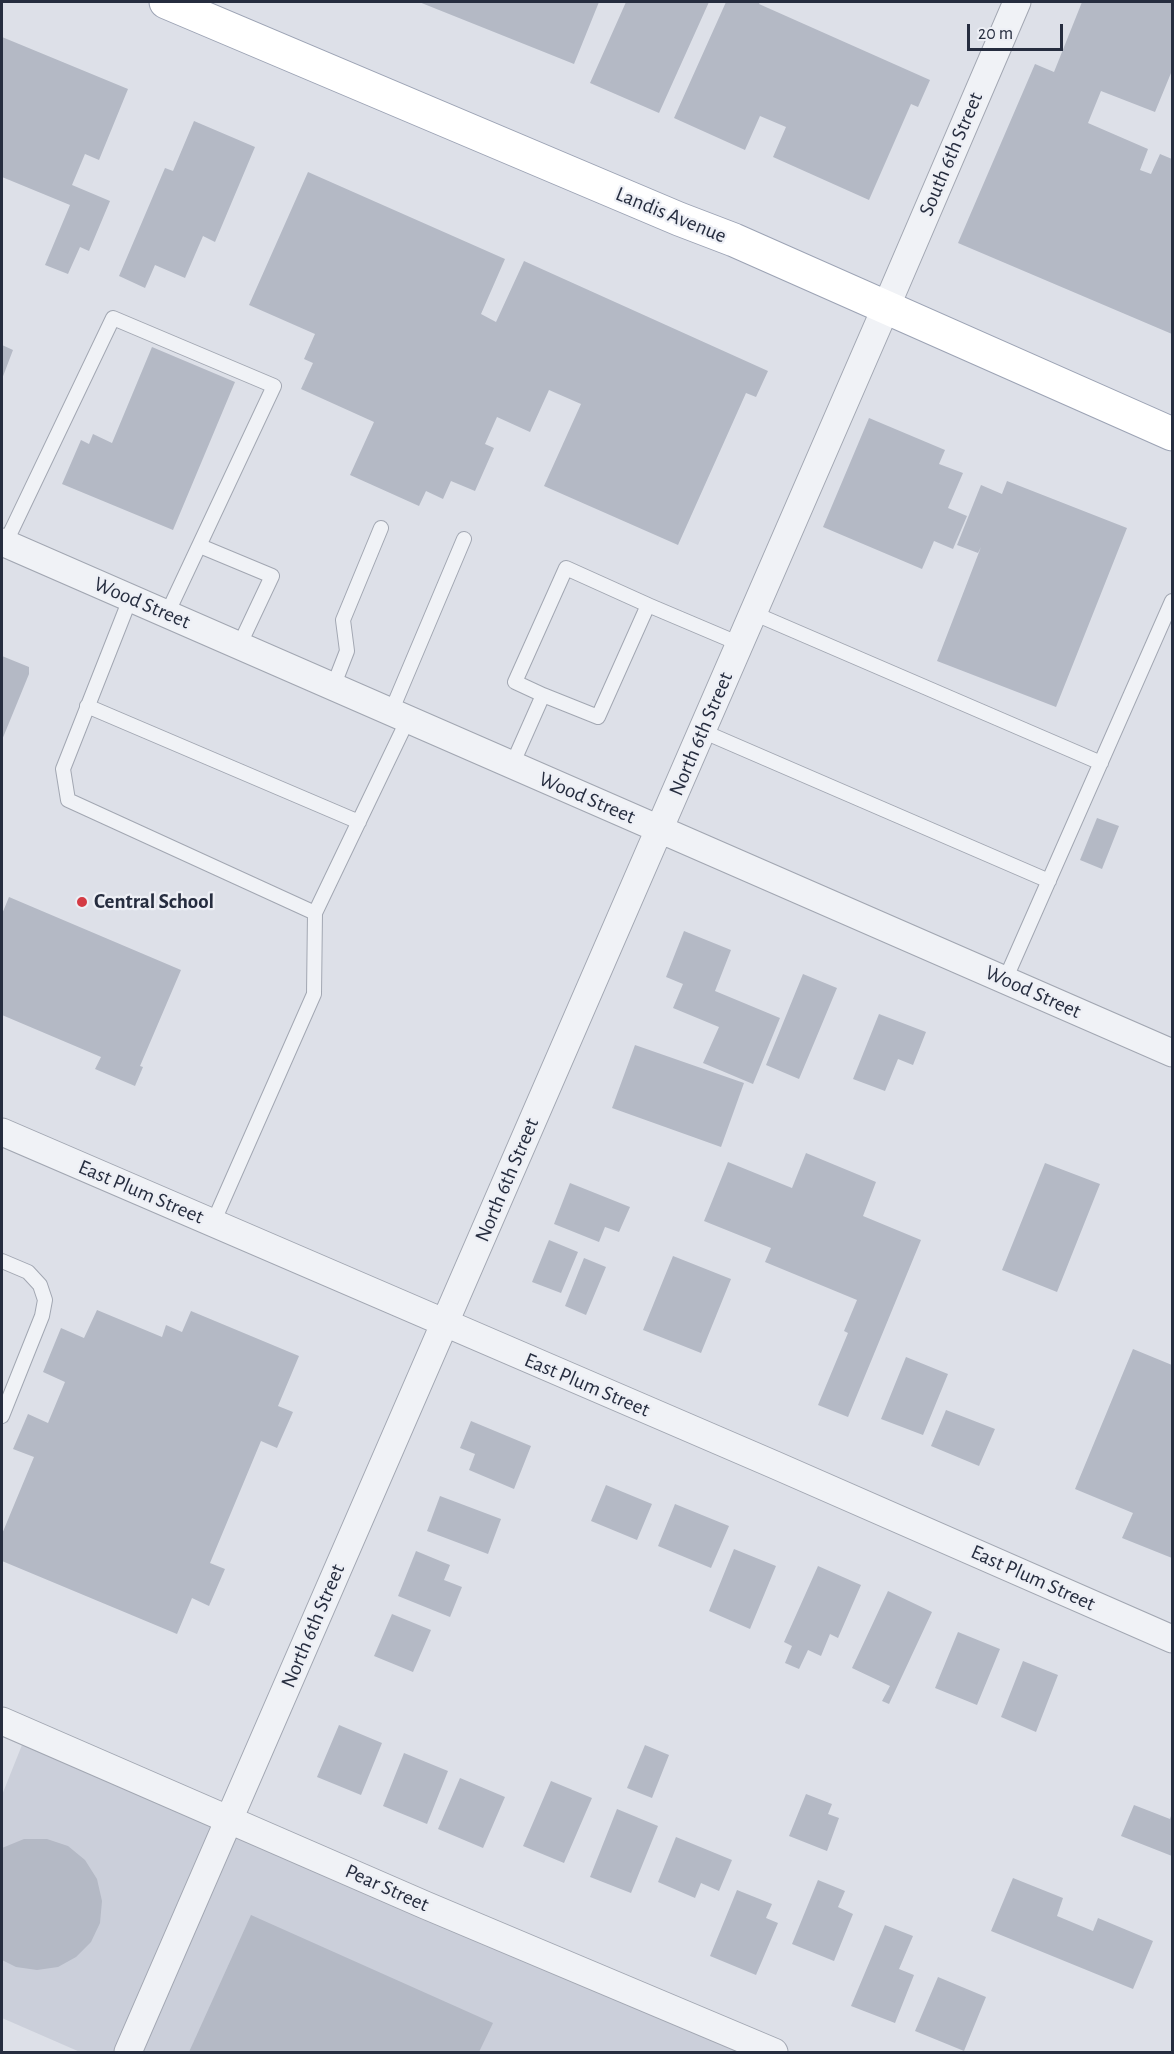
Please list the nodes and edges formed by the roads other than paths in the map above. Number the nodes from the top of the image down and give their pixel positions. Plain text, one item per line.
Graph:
1 (166, 2) edge
2 (1017, 2) edge
3 (886, 307) junction
4 (1173, 434) edge
5 (381, 528) dead end
6 (464, 539) dead end
7 (3, 543) edge
8 (200, 546) junction
9 (130, 599) junction
10 (1173, 601) edge
11 (648, 605) junction
12 (753, 613) junction
13 (168, 615) junction
14 (740, 644) junction
15 (239, 646) junction
16 (333, 687) junction
17 (543, 695) junction
18 (87, 706) junction
19 (400, 716) junction
20 (702, 731) junction
21 (1101, 763) junction
22 (512, 765) junction
23 (359, 822) junction
24 (660, 829) junction
25 (1049, 880) junction
26 (315, 913) junction
27 (1005, 980) junction
28 (1173, 1053) edge
29 (2, 1132) edge
30 (213, 1223) junction
31 (2, 1261) edge
32 (445, 1323) junction
33 (2, 1416) edge
34 (1173, 1639) edge
35 (2, 1721) edge
36 (229, 1820) junction
37 (128, 2052) edge
38 (774, 2052) edge

1 - 3 main road, Landis Avenue
2 - 3 street, South 6th Street
3 - 4 main road, Landis Avenue
3 - 12 street, North 6th Street
5 - 16 lane
6 - 19 lane
7 - 8 lane
7 - 9 street, Wood Street
8 - 13 lane
8 - 15 lane
9 - 13 street, Wood Street
9 - 18 lane
10 - 21 lane
11 - 14 lane
11 - 17 lane
11 - 17 lane
12 - 14 street, North 6th Street
12 - 21 lane
13 - 15 street, Wood Street
14 - 20 street, North 6th Street
15 - 16 street, Wood Street
16 - 19 street, Wood Street
17 - 22 lane
18 - 23 lane
18 - 26 lane
19 - 22 street, Wood Street
19 - 23 lane
20 - 24 street, North 6th Street
20 - 25 lane
21 - 25 lane
22 - 24 street, Wood Street
23 - 26 lane
24 - 27 street, Wood Street
24 - 32 street, North 6th Street
25 - 27 lane
26 - 30 lane
27 - 28 street, Wood Street
29 - 30 street, East Plum Street
30 - 32 street, East Plum Street
31 - 33 lane
32 - 34 street, East Plum Street
32 - 36 street, North 6th Street
35 - 36 street, Pear Street
36 - 37 street, North 6th Street
36 - 38 street, Pear Street

